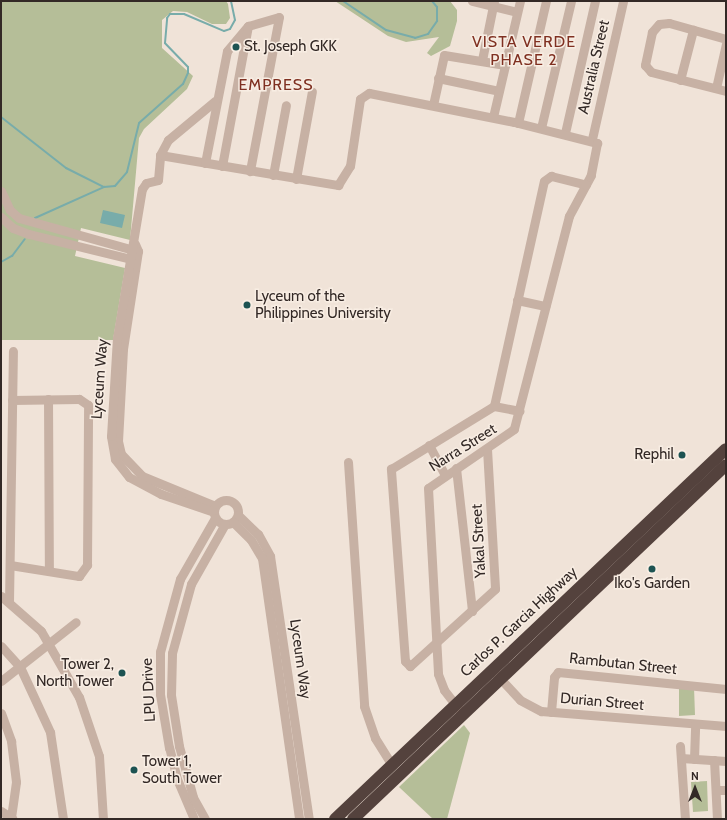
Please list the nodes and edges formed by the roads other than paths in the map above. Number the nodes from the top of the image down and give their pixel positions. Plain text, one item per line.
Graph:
1 (472, 1) edge
2 (520, 1) edge
3 (546, 1) edge
4 (571, 1) edge
5 (595, 1) edge
6 (623, 1) edge
7 (493, 4) edge
8 (517, 12) junction
9 (248, 26) junction
10 (693, 30) junction
11 (726, 39) edge
12 (726, 44) edge
13 (482, 60) junction
14 (505, 65) junction
15 (438, 78) junction
16 (680, 80) junction
17 (716, 88) junction
18 (312, 91) dead end
19 (499, 91) junction
20 (726, 91) edge
21 (215, 101) junction
22 (286, 105) dead end
23 (432, 105) junction
24 (493, 117) junction
25 (518, 123) junction
26 (541, 128) junction
27 (565, 133) junction
28 (592, 139) junction
29 (160, 155) junction
30 (205, 163) junction
31 (222, 166) junction
32 (250, 170) junction
33 (273, 175) junction
34 (296, 179) junction
35 (586, 185) junction
36 (1, 191) edge
37 (1, 217) edge
38 (72, 234) junction
39 (70, 244) junction
40 (134, 253) junction
41 (517, 300) junction
42 (545, 306) junction
43 (13, 351) dead end
44 (48, 399) junction
45 (12, 400) junction
46 (494, 406) junction
47 (520, 411) junction
48 (429, 445) junction
49 (487, 449) junction
50 (726, 449) edge
51 (348, 462) dead end
52 (726, 465) edge
53 (456, 468) junction
54 (445, 476) junction
55 (215, 512) junction
56 (232, 520) junction
57 (10, 565) junction
58 (49, 571) junction
59 (1, 596) edge
60 (9, 602) junction
61 (472, 611) junction
62 (76, 622) dead end
63 (50, 643) junction
64 (1, 646) edge
65 (436, 646) junction
66 (20, 667) junction
67 (496, 674) junction
68 (1, 681) edge
69 (726, 689) edge
70 (459, 709) junction
71 (551, 712) junction
72 (1, 713) edge
73 (695, 724) junction
74 (726, 726) edge
75 (680, 746) dead end
76 (681, 758) junction
77 (694, 759) junction
78 (714, 760) junction
79 (726, 761) edge
80 (392, 765) junction
81 (716, 790) junction
82 (726, 790) edge
83 (372, 792) junction
84 (302, 804) junction
85 (1, 811) edge
86 (12, 818) edge
87 (63, 819) edge
88 (103, 819) edge
89 (194, 819) edge
90 (206, 819) edge
91 (299, 819) edge
92 (309, 819) edge
93 (335, 819) edge
94 (353, 819) edge
95 (685, 819) edge
96 (717, 819) edge

1 - 7 street
2 - 8 street
3 - 25 street
4 - 26 street
5 - 27 street
6 - 28 street, Australia Street
7 - 8 street
7 - 13 street
8 - 14 street
9 - 21 street
9 - 31 street
9 - 32 street
10 - 11 street
10 - 16 street
10 - 16 street
12 - 17 street
13 - 14 street
13 - 15 street
14 - 19 street
15 - 19 street
15 - 23 street
16 - 17 street
17 - 20 street
18 - 34 street
19 - 24 street
21 - 29 street
21 - 30 street
22 - 33 street
23 - 24 street
23 - 34 street
24 - 25 street
25 - 26 street
26 - 27 street
27 - 28 street
28 - 35 street, Narra Street
29 - 30 street
29 - 40 street
30 - 31 street
31 - 32 street
32 - 33 street
33 - 34 street
35 - 41 street
35 - 42 street, Narra Street
36 - 38 street
37 - 39 street
38 - 39 street
38 - 40 street
39 - 40 street
40 - 55 street, Lyceum Way
41 - 42 street
41 - 46 street
42 - 47 street, Narra Street
43 - 45 street
44 - 45 street
44 - 58 street
44 - 58 street
45 - 57 street
46 - 47 street
46 - 48 street
47 - 49 street, Narra Street
48 - 54 street
48 - 65 street, Yakal Street
49 - 53 street, Narra Street
49 - 61 street, Yakal Street
50 - 67 highway, Carlos P. Garcia Highway
51 - 80 street
52 - 67 highway, Carlos P. Garcia Highway
53 - 54 street, Narra Street
53 - 61 street
54 - 65 street, Narra Street
55 - 56 street, Lyceum Way
55 - 56 street
55 - 89 street, LPU Drive
56 - 84 street, Lyceum Way
56 - 90 street, LPU Drive
57 - 58 street
57 - 60 street
59 - 60 street
60 - 63 street
61 - 65 street, Yakal Street
62 - 63 street
63 - 66 street
63 - 88 street
64 - 66 street
65 - 70 street, Narra Street
66 - 68 street
66 - 87 street
67 - 70 highway, Carlos P. Garcia Highway
67 - 71 street, Durian Street
69 - 71 street, Rambutan Street
70 - 80 highway, Carlos P. Garcia Highway
70 - 83 highway, Carlos P. Garcia Highway
71 - 73 street, Durian Street
72 - 86 street
73 - 74 street, Durian Street
73 - 77 street
75 - 76 street
76 - 77 street
76 - 95 street
77 - 78 street
78 - 79 street
78 - 81 street
80 - 83 highway, Carlos P. Garcia Highway
81 - 82 street
81 - 96 street
83 - 93 highway, Carlos P. Garcia Highway
83 - 94 highway, Carlos P. Garcia Highway
84 - 91 street, Lyceum Way
84 - 92 street, Lyceum Way
85 - 86 street

